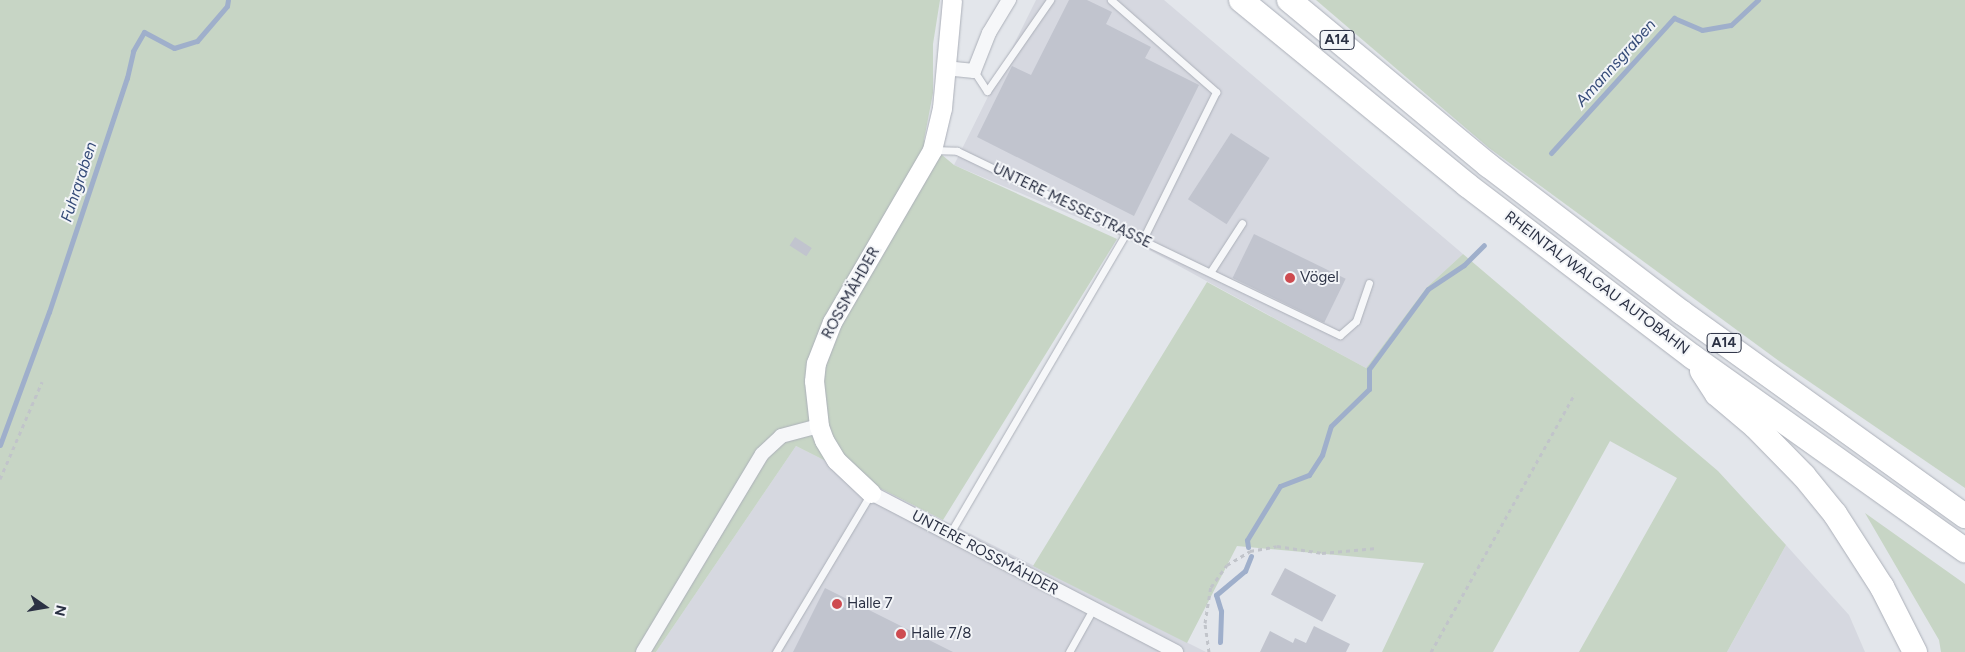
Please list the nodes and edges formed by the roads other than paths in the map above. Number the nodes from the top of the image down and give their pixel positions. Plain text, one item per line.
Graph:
1 (952, 0) edge
2 (1009, 0) edge
3 (1050, 0) edge
4 (1111, 0) edge
5 (1241, 0) edge
6 (1289, 0) edge
7 (946, 68) junction
8 (974, 71) junction
9 (932, 150) junction
10 (1242, 223) dead end
11 (1126, 233) junction
12 (1142, 241) junction
13 (1211, 271) junction
14 (1369, 283) dead end
15 (1693, 357) junction
16 (819, 426) junction
17 (871, 493) junction
18 (1965, 516) edge
19 (949, 535) junction
20 (1965, 550) edge
21 (1093, 609) junction
22 (643, 652) edge
23 (776, 652) edge
24 (1069, 652) edge
25 (1176, 652) edge
26 (1915, 652) edge

1 - 7 main road, ROSSMÄHDER
2 - 8 street
3 - 8 lane
4 - 12 lane
5 - 15 highway, RHEINTAL/WALGAU AUTOBAHN / A14
6 - 18 highway, RHEINTAL/WALGAU AUTOBAHN / A14
7 - 8 street
7 - 9 main road, ROSSMÄHDER
9 - 11 lane, UNTERE MESSESTRASSE
9 - 16 main road, ROSSMÄHDER
10 - 13 lane
11 - 12 lane, UNTERE MESSESTRASSE
11 - 19 lane
12 - 13 lane, UNTERE MESSESTRASSE
13 - 14 lane, UNTERE MESSESTRASSE
15 - 20 highway, RHEINTAL/WALGAU AUTOBAHN / A14
15 - 26 highway
16 - 17 main road, UNTERE ROSSMÄHDER
16 - 22 street
17 - 19 street, UNTERE ROSSMÄHDER
17 - 23 lane
19 - 21 street, UNTERE ROSSMÄHDER
21 - 24 lane
21 - 25 street, UNTERE ROSSMÄHDER

